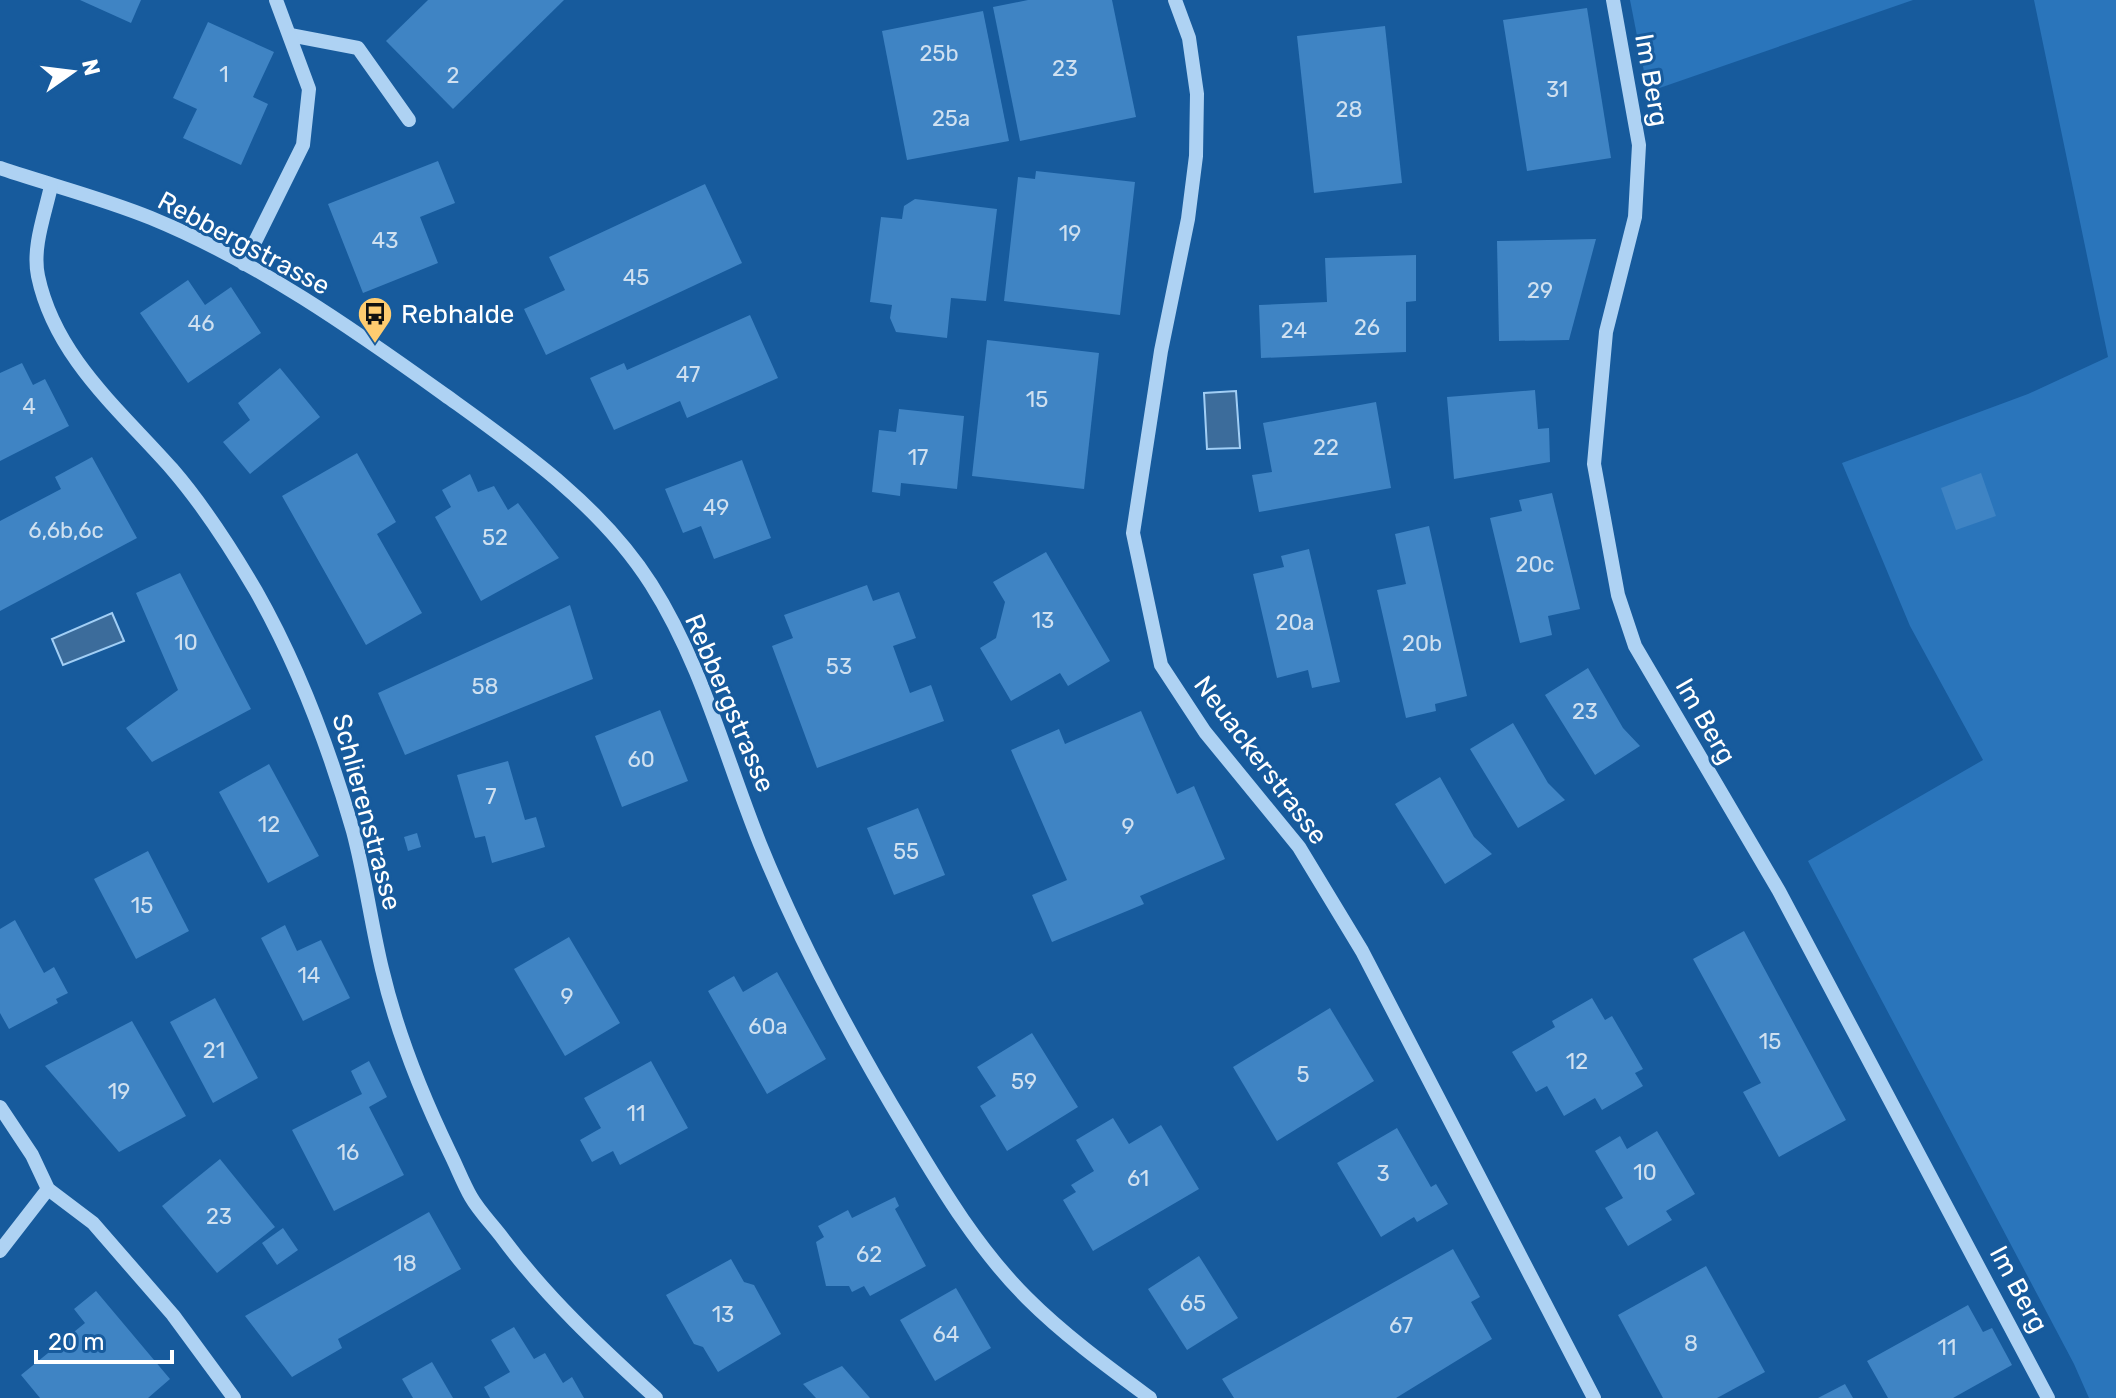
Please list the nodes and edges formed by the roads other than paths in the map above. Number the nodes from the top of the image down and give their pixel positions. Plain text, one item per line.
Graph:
1 (276, 0) edge
2 (1175, 0) edge
3 (1613, 0) edge
4 (290, 35) junction
5 (409, 120) dead end
6 (0, 168) edge
7 (51, 186) junction
8 (244, 264) junction
9 (0, 1107) edge
10 (48, 1189) junction
11 (0, 1251) edge
12 (234, 1398) edge
13 (656, 1398) edge
14 (1150, 1398) edge
15 (1594, 1398) edge
16 (2048, 1398) edge

1 - 4 street
2 - 15 street, Neuackerstrasse
3 - 16 street, Im Berg
4 - 5 street
4 - 8 street
6 - 7 street, Rebbergstrasse
7 - 8 street, Rebbergstrasse
7 - 13 street, Schlierenstrasse
8 - 14 street, Rebbergstrasse
9 - 10 street
10 - 11 street
10 - 12 street

